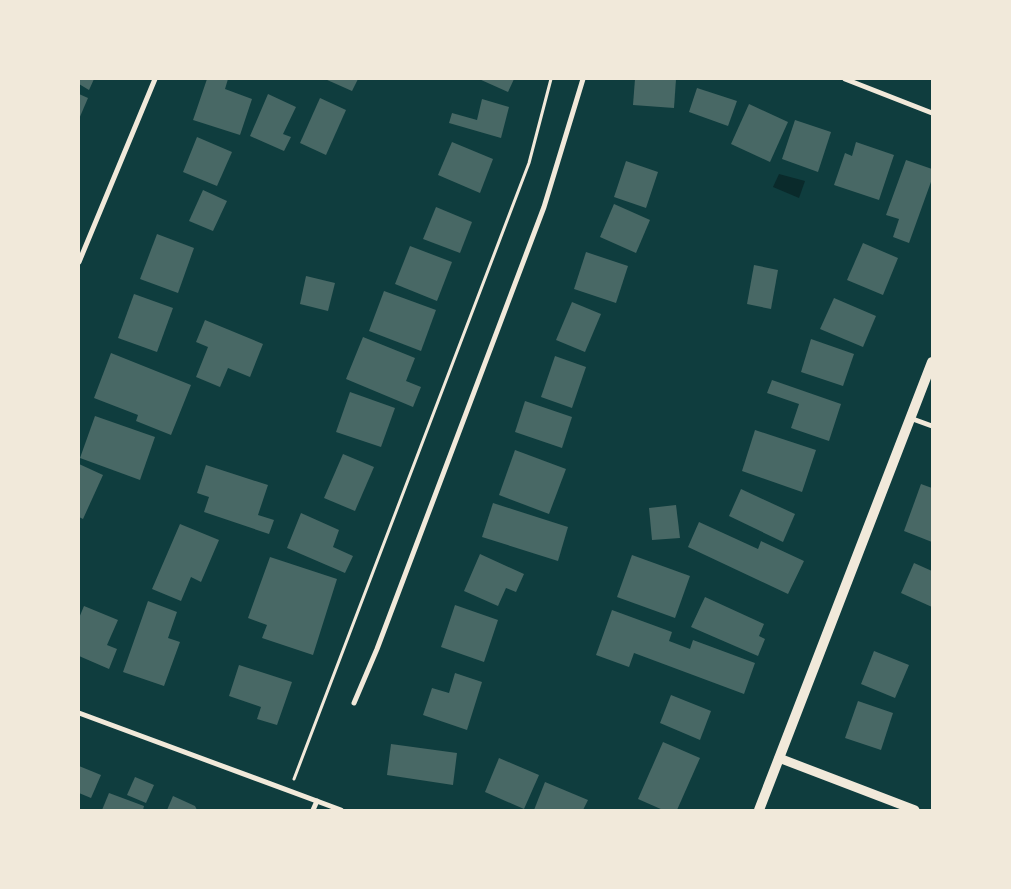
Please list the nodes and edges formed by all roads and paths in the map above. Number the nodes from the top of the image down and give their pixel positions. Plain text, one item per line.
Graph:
1 (155, 79) edge
2 (551, 79) edge
3 (583, 79) edge
4 (845, 79) edge
5 (932, 113) edge
6 (79, 262) edge
7 (932, 362) edge
8 (910, 418) junction
9 (932, 426) edge
10 (354, 703) dead end
11 (79, 713) edge
12 (779, 758) junction
13 (290, 791) junction
14 (317, 801) junction
15 (313, 810) edge
16 (341, 810) edge
17 (759, 810) edge
18 (915, 810) edge

1 - 6 street
2 - 13 path
3 - 10 street
4 - 5 street
7 - 8 main road
8 - 9 street
8 - 12 main road
11 - 13 street
12 - 17 main road
12 - 18 street
13 - 14 street
14 - 15 street
14 - 16 street

